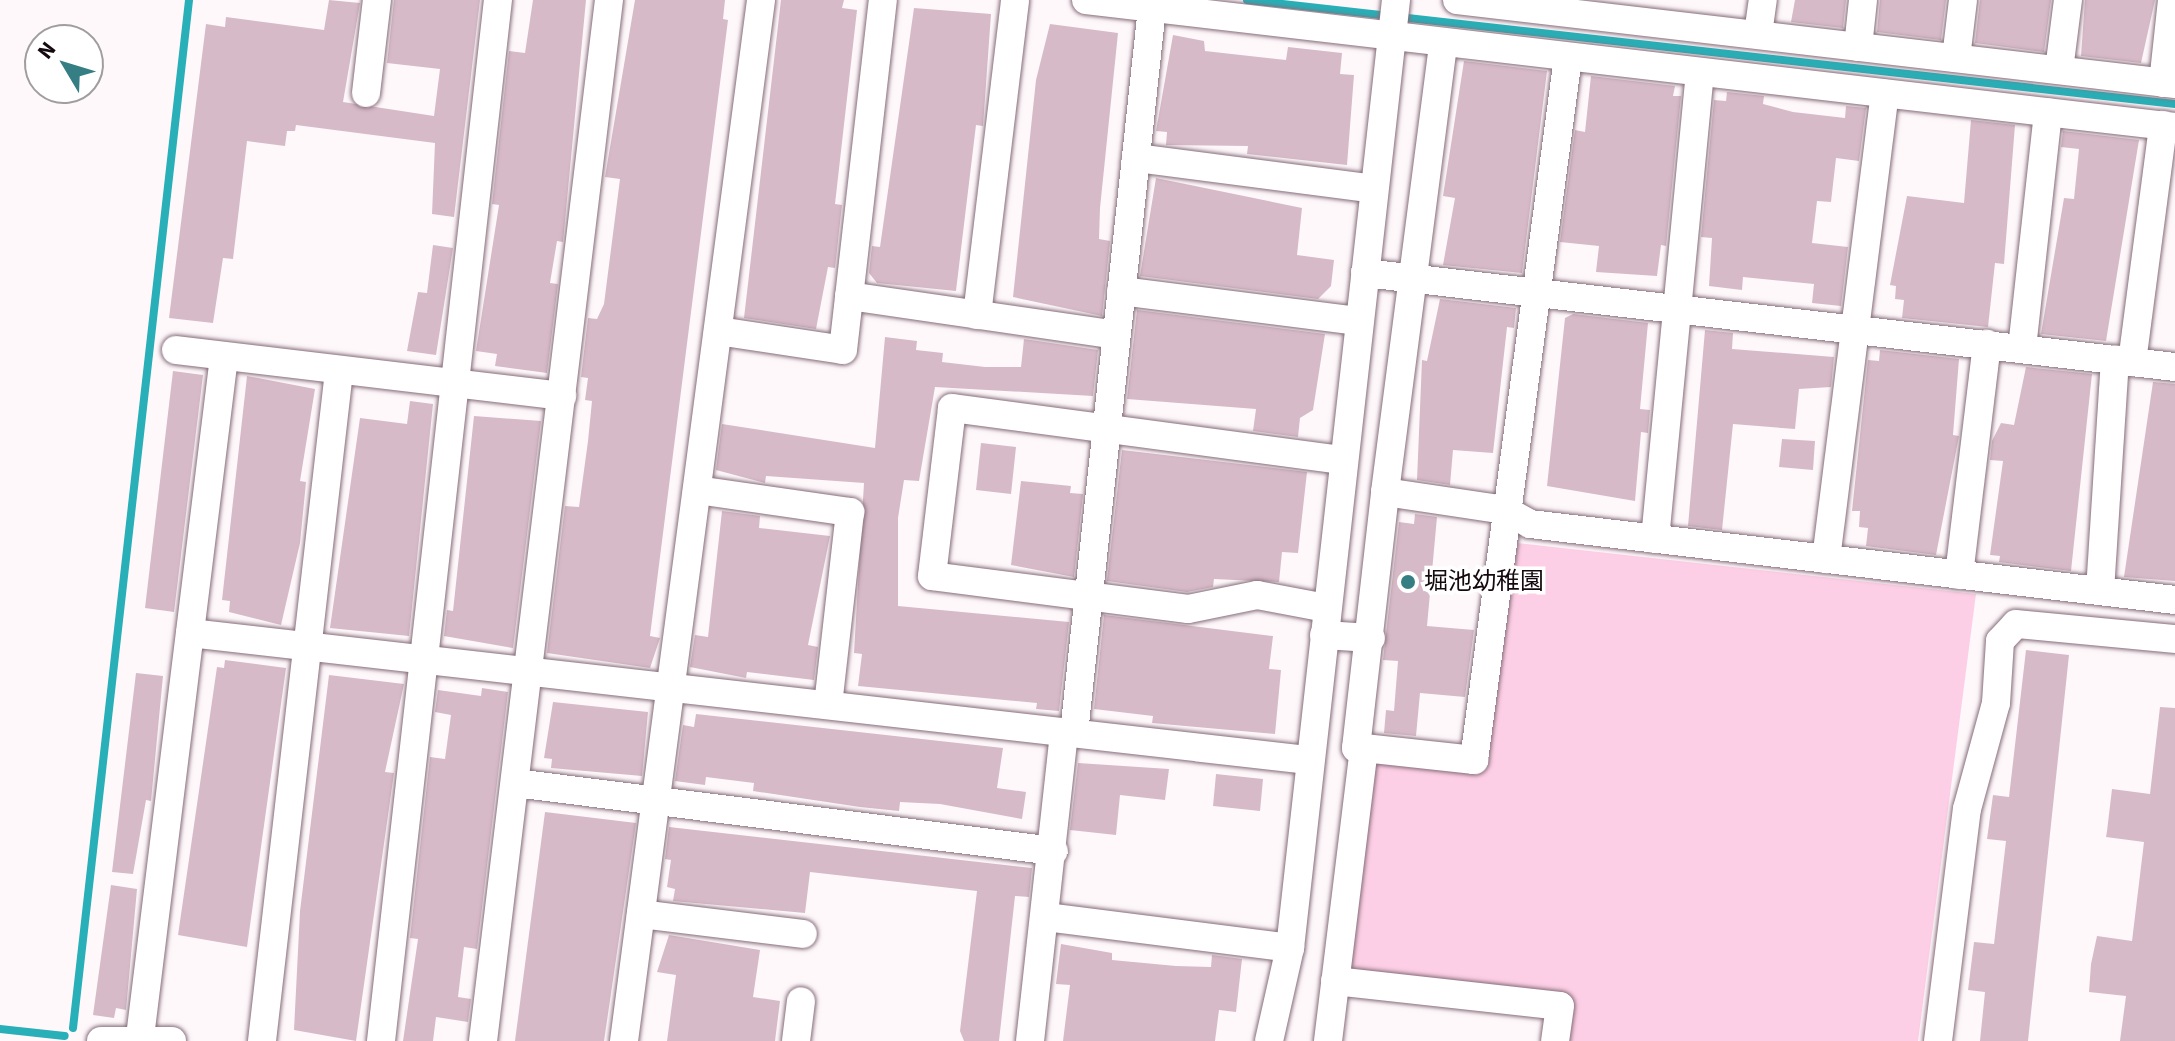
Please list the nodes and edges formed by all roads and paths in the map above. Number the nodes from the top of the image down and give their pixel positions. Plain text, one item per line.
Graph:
1 (377, 0) edge
2 (498, 0) edge
3 (609, 0) edge
4 (761, 0) edge
5 (883, 0) edge
6 (1015, 0) edge
7 (1086, 0) edge
8 (1396, 0) edge
9 (1457, 0) edge
10 (1763, 0) edge
11 (1863, 0) edge
12 (1963, 0) edge
13 (2068, 0) edge
14 (2172, 0) edge
15 (1578, 7) edge
16 (1152, 8) junction
17 (1668, 12) edge
18 (1758, 34) junction
19 (1391, 37) junction
20 (1443, 43) junction
21 (1858, 47) junction
22 (1568, 57) junction
23 (1956, 58) junction
24 (2059, 70) junction
25 (1700, 72) junction
26 (2169, 83) edge
27 (366, 93) dead end
28 (1885, 94) junction
29 (2048, 112) junction
30 (2169, 126) edge
31 (1136, 158) junction
32 (1374, 189) junction
33 (1365, 273) junction
34 (1415, 281) junction
35 (1121, 291) junction
36 (1539, 295) junction
37 (849, 296) junction
38 (1677, 309) junction
39 (977, 315) junction
40 (1359, 321) junction
41 (1855, 329) junction
42 (718, 331) junction
43 (1116, 335) junction
44 (1987, 344) junction
45 (2022, 348) junction
46 (176, 350) dead end
47 (224, 357) junction
48 (2124, 360) junction
49 (2175, 367) edge
50 (339, 371) junction
51 (455, 384) junction
52 (562, 396) junction
53 (1107, 428) junction
54 (1344, 460) junction
55 (697, 490) junction
56 (1385, 492) junction
57 (1505, 510) junction
58 (1655, 539) junction
59 (1826, 559) junction
60 (1959, 575) junction
61 (2100, 591) junction
62 (1089, 598) junction
63 (2175, 600) edge
64 (1325, 621) junction
65 (190, 633) junction
66 (1371, 638) junction
67 (2175, 639) edge
68 (307, 646) junction
69 (424, 660) junction
70 (528, 671) junction
71 (671, 687) junction
72 (828, 705) junction
73 (1069, 732) junction
74 (1364, 748) junction
75 (1309, 760) junction
76 (515, 783) junction
77 (656, 801) junction
78 (1054, 851) junction
79 (641, 914) junction
80 (1046, 917) junction
81 (803, 934) dead end
82 (1290, 948) junction
83 (1335, 981) junction
84 (801, 1001) dead end
85 (140, 1037) junction
86 (101, 1041) edge
87 (172, 1041) edge
88 (262, 1041) edge
89 (381, 1041) edge
90 (483, 1041) edge
91 (624, 1041) edge
92 (796, 1041) edge
93 (1030, 1041) edge
94 (1269, 1041) edge
95 (1328, 1041) edge
96 (1555, 1041) edge
97 (1938, 1041) edge

1 - 27 street
2 - 51 street
3 - 52 street
4 - 42 street
5 - 37 street
6 - 39 street
7 - 16 street
8 - 19 street
9 - 15 street
10 - 18 street
11 - 21 street
12 - 23 street
13 - 24 street
14 - 26 street
15 - 17 street
16 - 19 street
16 - 31 street
17 - 18 street
18 - 21 street
19 - 20 street
19 - 32 street
20 - 22 street
20 - 34 street
21 - 23 street
22 - 25 street
22 - 36 street
23 - 24 street
24 - 26 street
25 - 28 street
25 - 38 street
28 - 29 street
28 - 41 street
29 - 30 street
29 - 45 street
30 - 48 street
31 - 32 street
31 - 35 street
32 - 33 street
33 - 34 street
33 - 40 street
34 - 36 street
34 - 56 street
35 - 40 street
35 - 43 street
36 - 38 street
36 - 57 street
37 - 39 street
37 - 42 street
38 - 41 street
38 - 58 street
39 - 43 street
40 - 54 street
41 - 44 street
41 - 59 street
42 - 55 street
43 - 53 street
44 - 45 street
44 - 60 street
45 - 48 street
46 - 47 street
47 - 50 street
47 - 65 street
48 - 49 street
48 - 61 street
50 - 51 street
50 - 68 street
51 - 52 street
51 - 69 street
52 - 70 street
53 - 54 street
53 - 62 street
53 - 62 street
54 - 64 street
55 - 71 street
55 - 72 street
56 - 57 street
56 - 66 street
57 - 58 street
57 - 74 street
58 - 59 street
59 - 60 street
60 - 61 street
61 - 63 street
62 - 64 street
62 - 73 street
64 - 66 street
64 - 75 street
65 - 68 street
65 - 85 street
66 - 74 street
67 - 97 street
68 - 69 street
68 - 88 street
69 - 70 street
69 - 89 street
70 - 71 street
70 - 76 street
71 - 72 street
71 - 77 street
72 - 73 street
73 - 75 street
73 - 78 street
74 - 83 street
75 - 82 street
76 - 77 street
76 - 90 street
77 - 78 street
77 - 79 street
78 - 80 street
79 - 81 street
79 - 91 street
80 - 82 street
80 - 93 street
82 - 94 street
83 - 95 street
83 - 96 street
84 - 92 street
85 - 86 street
85 - 87 street

